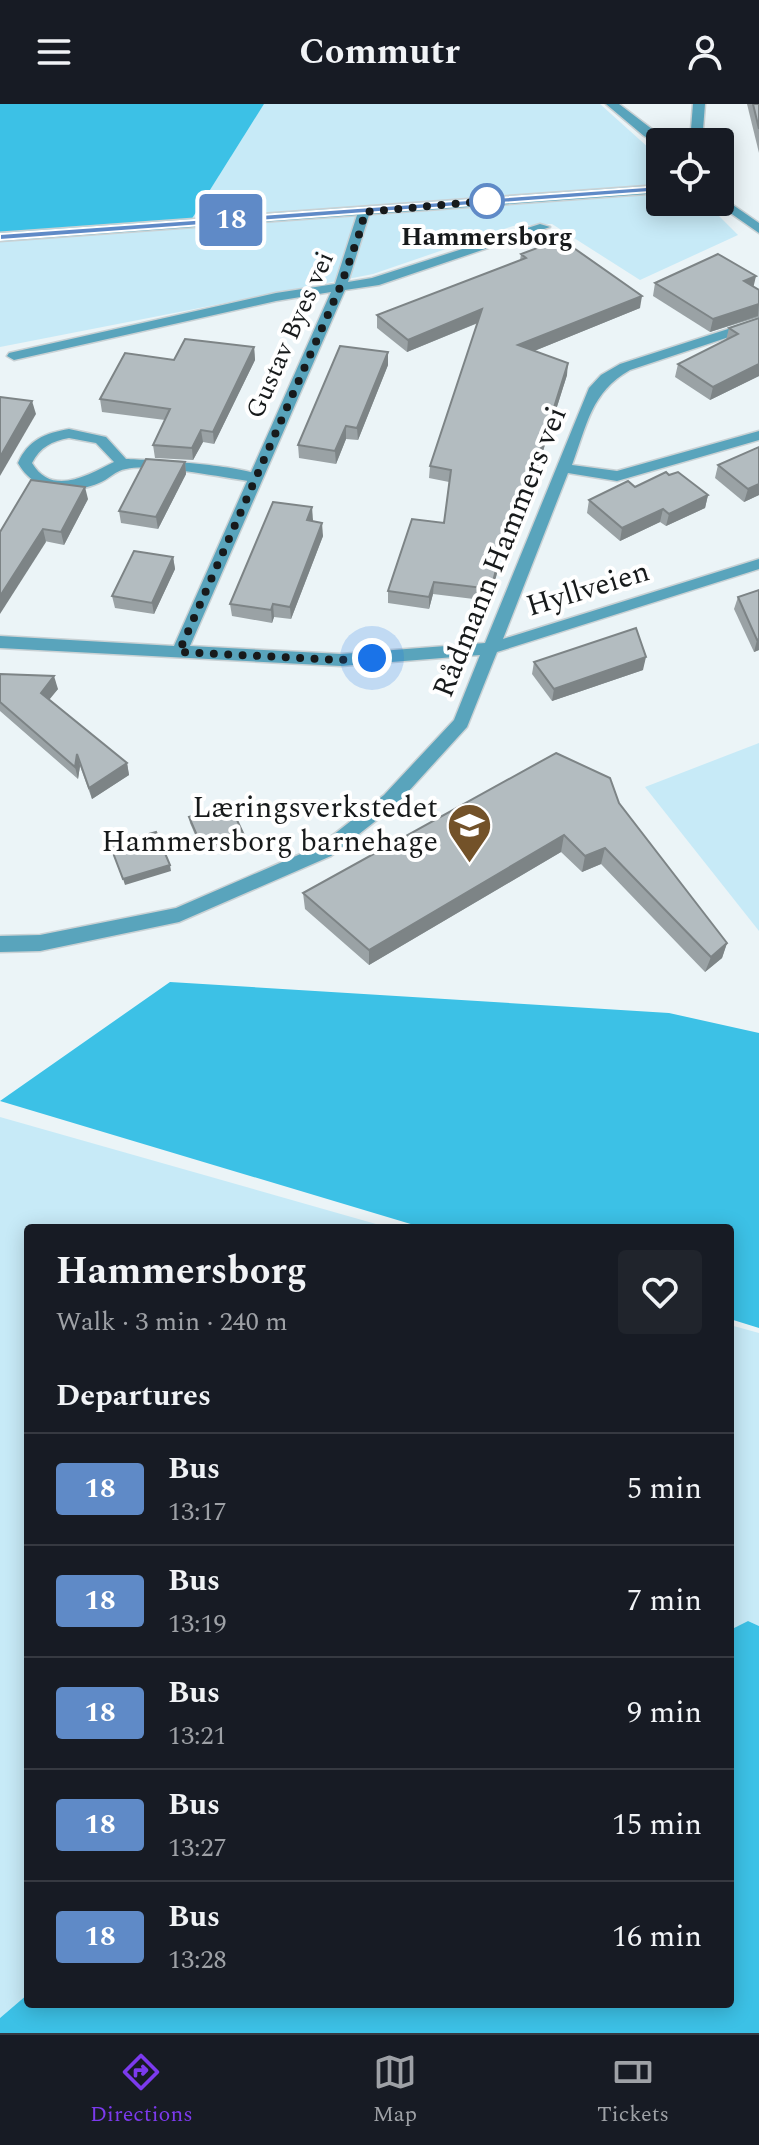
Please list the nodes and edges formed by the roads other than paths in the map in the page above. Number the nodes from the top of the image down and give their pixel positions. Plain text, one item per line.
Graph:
1 (612, 104) edge
2 (699, 104) edge
3 (697, 128) edge
4 (646, 132) edge
5 (646, 190) edge
6 (734, 210) edge
7 (364, 212) junction
8 (544, 227) dead end
9 (759, 229) edge
10 (0, 237) edge
11 (341, 285) junction
12 (759, 323) edge
13 (14, 356) dead end
14 (759, 435) edge
15 (122, 464) junction
16 (565, 468) junction
17 (255, 477) junction
18 (759, 564) edge
19 (0, 642) edge
20 (493, 648) junction
21 (179, 652) junction
22 (0, 944) edge

1 - 4 street
2 - 3 street
5 - 7 street
6 - 9 street
7 - 10 street
7 - 11 street, Gustav Byes vei
8 - 11 street
11 - 13 street
11 - 17 street, Gustav Byes vei
12 - 16 street, Rådmann Hammers vei
14 - 16 street
15 - 15 street
15 - 17 street
16 - 20 street, Rådmann Hammers vei
17 - 21 street, Gustav Byes vei
18 - 20 street, Hyllveien
19 - 21 street, Hyllveien
20 - 21 street, Hyllveien
20 - 22 street, Rådmann Hammers vei

